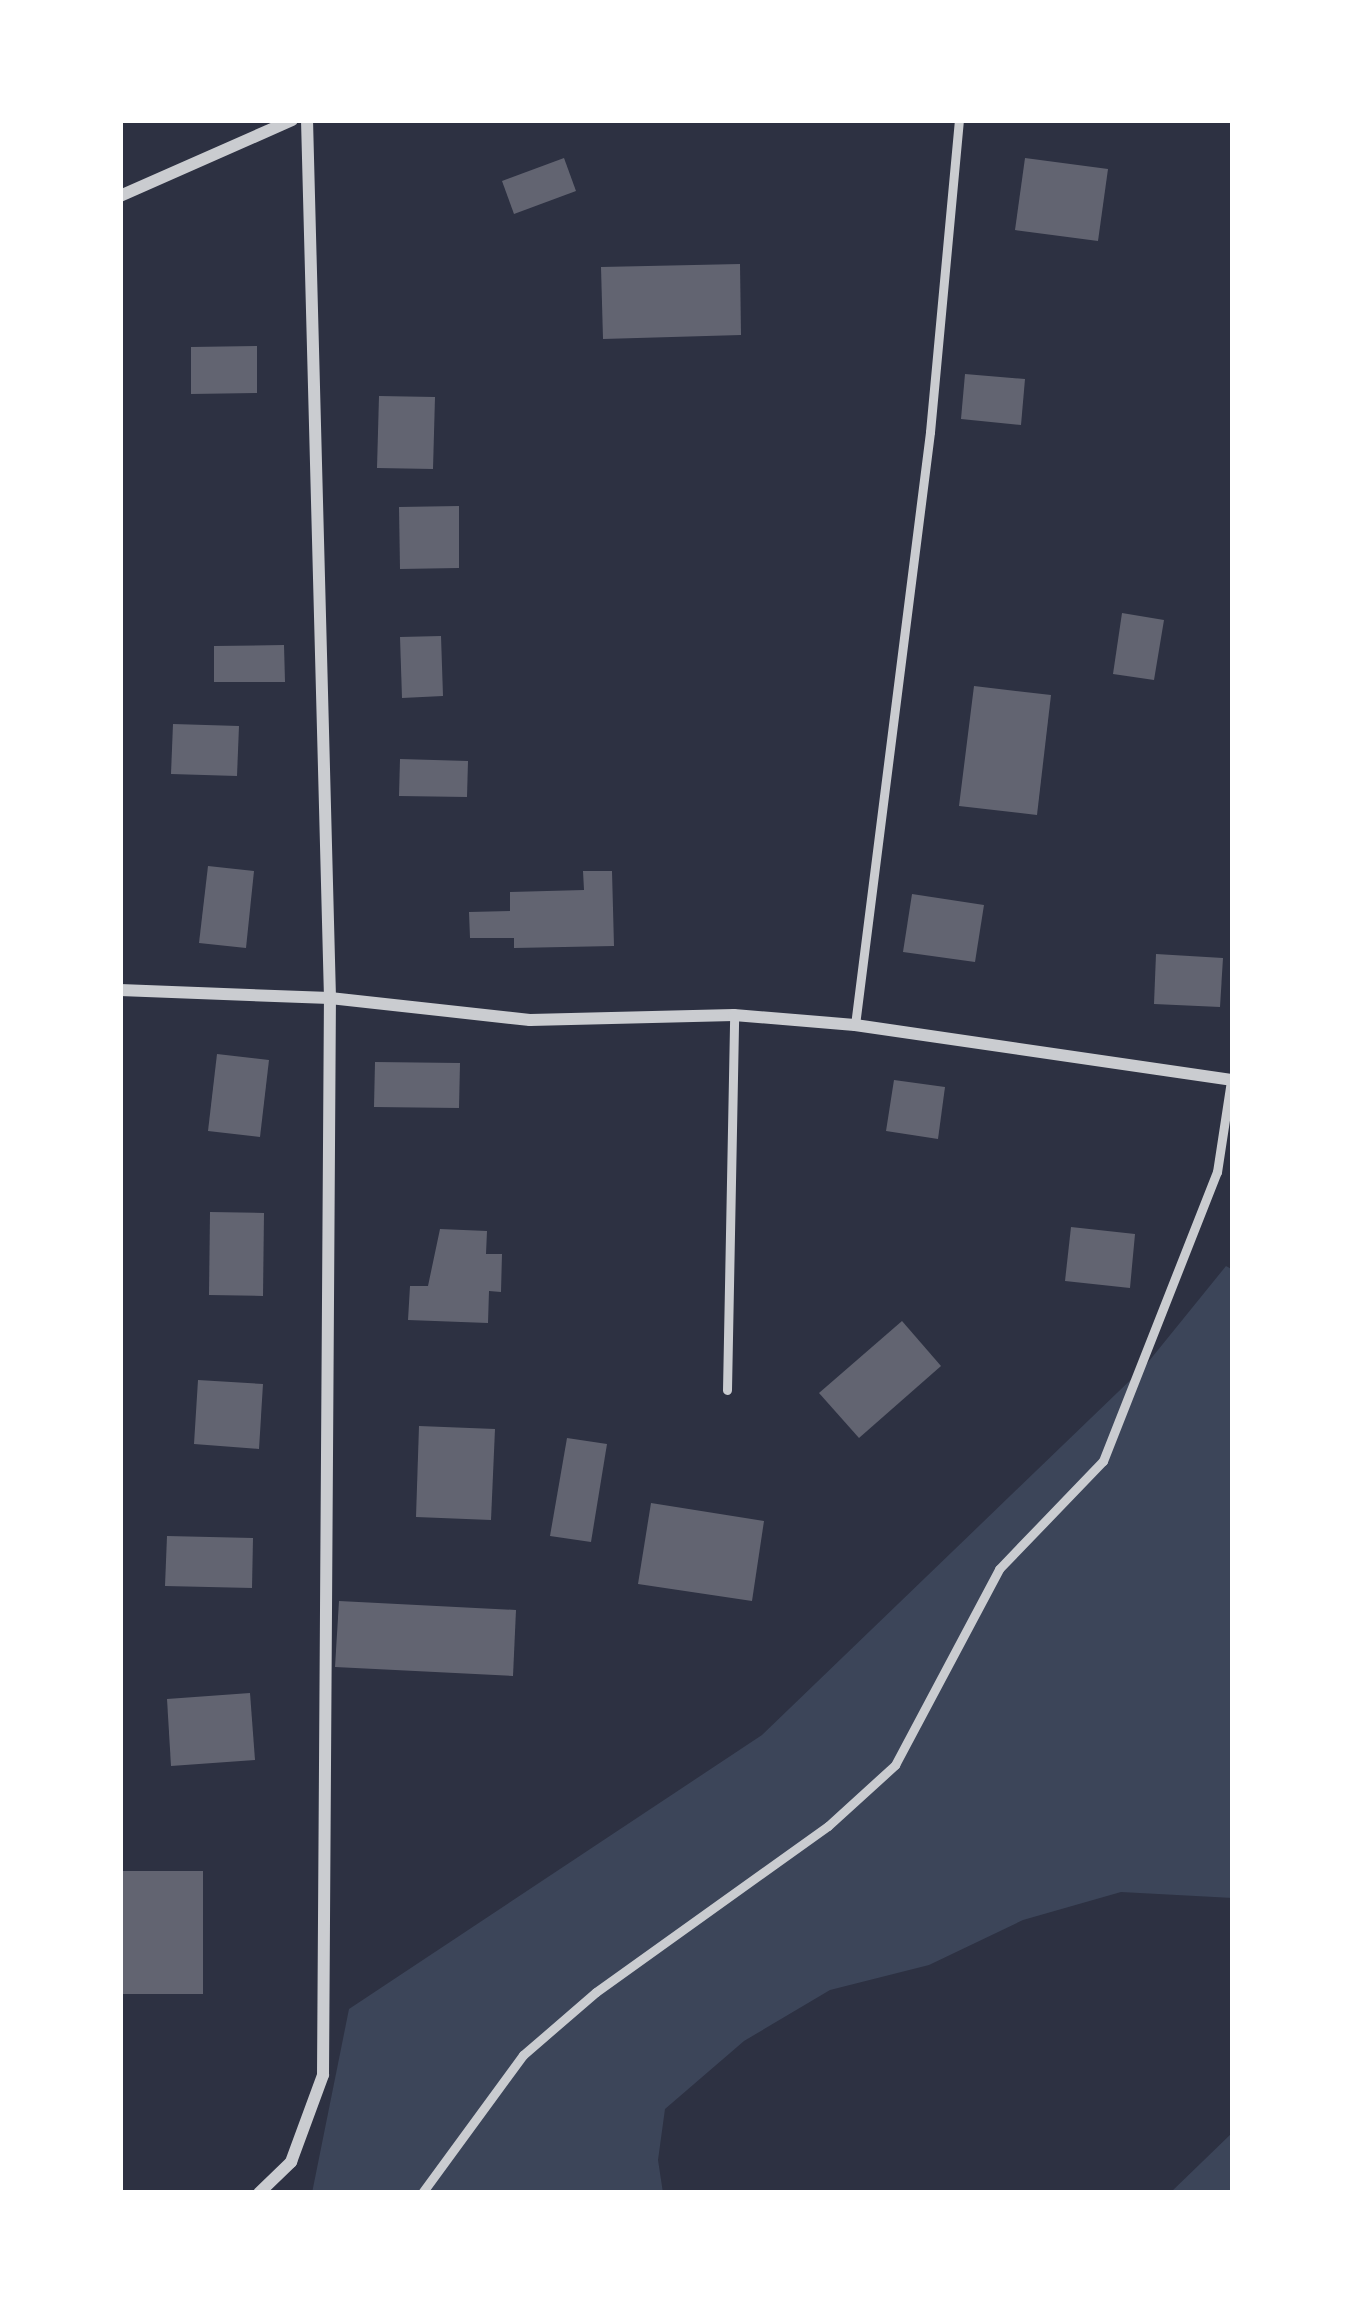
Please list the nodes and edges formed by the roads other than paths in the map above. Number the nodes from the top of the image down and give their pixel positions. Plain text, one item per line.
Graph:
1 (292, 120) edge
2 (307, 120) edge
3 (959, 120) edge
4 (120, 196) edge
5 (120, 990) edge
6 (330, 998) junction
7 (734, 1015) junction
8 (855, 1024) junction
9 (1232, 1080) edge
10 (727, 1390) dead end
11 (259, 2193) edge
12 (422, 2193) edge

1 - 4 street
2 - 6 street
3 - 8 lane
5 - 6 street
6 - 7 street
6 - 11 street
7 - 8 street
7 - 10 lane
8 - 9 street
9 - 12 lane

